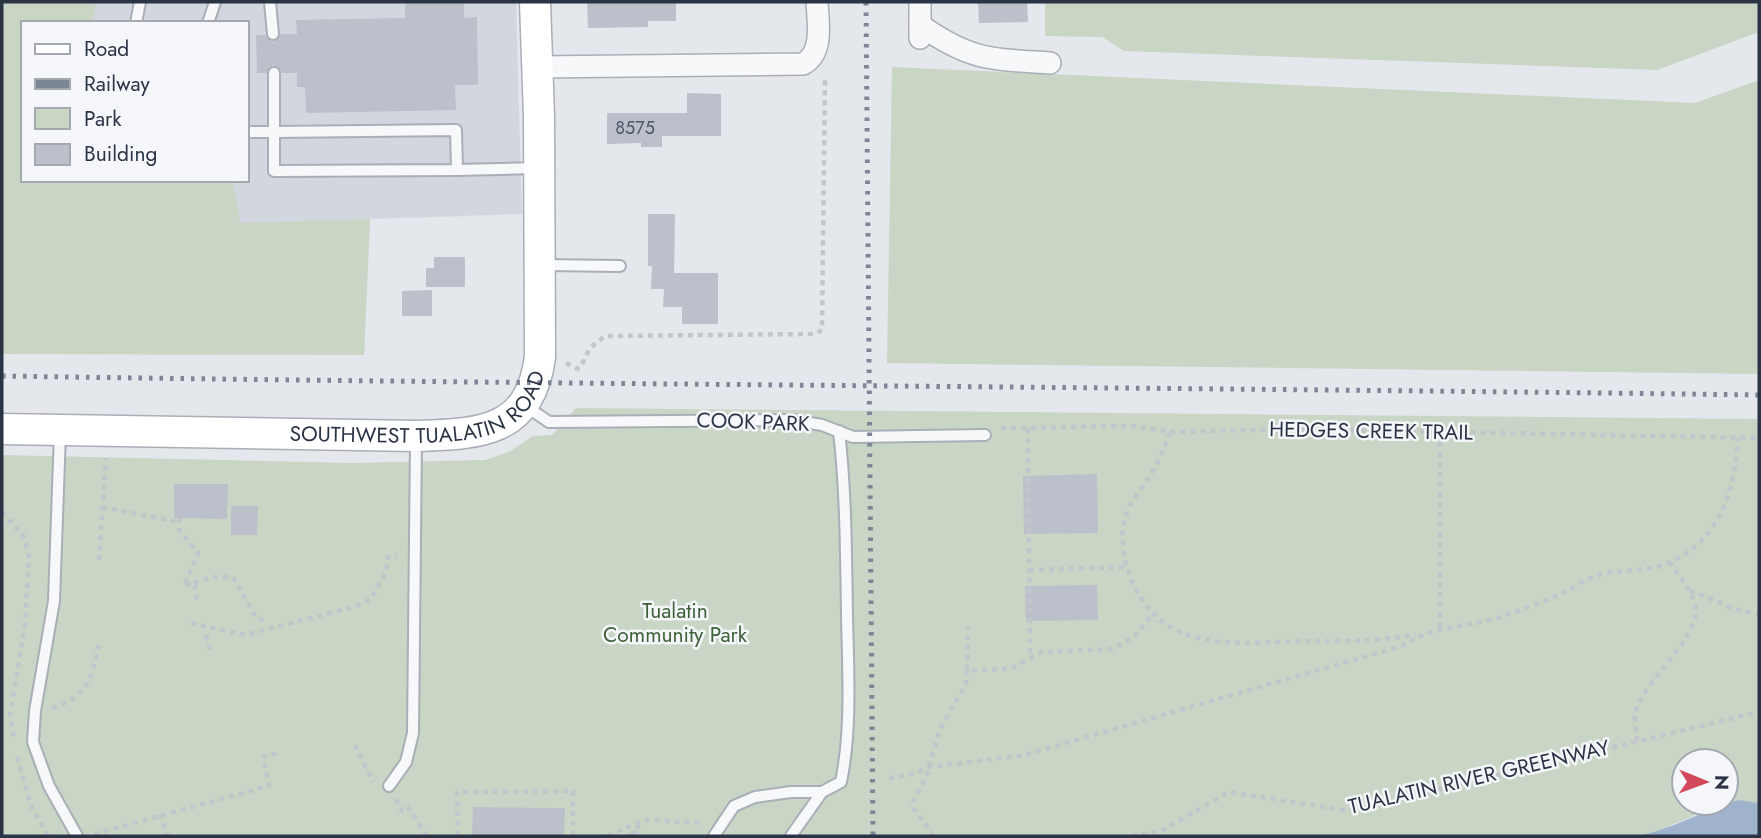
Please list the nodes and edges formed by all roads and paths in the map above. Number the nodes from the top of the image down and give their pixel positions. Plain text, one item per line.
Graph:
1 (140, 2) edge
2 (215, 2) edge
3 (270, 2) edge
4 (535, 2) edge
5 (817, 2) edge
6 (920, 2) edge
7 (136, 21) edge
8 (209, 21) edge
9 (273, 34) dead end
10 (811, 60) junction
11 (1051, 63) dead end
12 (537, 67) junction
13 (274, 73) dead end
14 (248, 132) edge
15 (274, 132) junction
16 (539, 168) junction
17 (457, 170) junction
18 (540, 265) junction
19 (620, 266) dead end
20 (582, 364) dead end
21 (524, 405) junction
22 (1028, 428) junction
23 (2, 429) edge
24 (60, 430) junction
25 (839, 431) junction
26 (1170, 432) junction
27 (1440, 432) junction
28 (985, 435) joint
29 (416, 436) junction
30 (1738, 438) junction
31 (1759, 438) edge
32 (106, 458) dead end
33 (102, 508) junction
34 (388, 557) dead end
35 (99, 560) dead end
36 (1670, 562) junction
37 (1127, 567) junction
38 (1029, 570) junction
39 (194, 583) junction
40 (1689, 590) junction
41 (198, 604) dead end
42 (1759, 614) edge
43 (1152, 615) junction
44 (267, 620) dead end
45 (191, 623) dead end
46 (968, 626) dead end
47 (1440, 629) junction
48 (1420, 633) junction
49 (206, 635) dead end
50 (99, 645) dead end
51 (211, 654) dead end
52 (1030, 657) junction
53 (967, 670) junction
54 (52, 708) dead end
55 (1759, 710) edge
56 (2, 712) edge
57 (10, 715) dead end
58 (1637, 741) junction
59 (355, 744) dead end
60 (279, 753) dead end
61 (930, 767) junction
62 (889, 778) dead end
63 (389, 786) joint
64 (822, 792) junction
65 (378, 793) dead end
66 (159, 814) junction
67 (644, 820) junction
68 (721, 822) junction
69 (632, 834) edge
70 (77, 836) edge
71 (86, 836) edge
72 (168, 836) edge
73 (427, 836) edge
74 (458, 836) edge
75 (573, 836) edge
76 (608, 836) edge
77 (639, 836) edge
78 (714, 836) edge
79 (791, 836) edge
80 (933, 836) edge
81 (1132, 836) edge

1 - 7 lane
2 - 8 lane
3 - 9 lane
4 - 12 main road, SOUTHWEST TUALATIN ROAD
5 - 10 street
6 - 11 street
10 - 12 street
10 - 20 path
12 - 16 main road, SOUTHWEST TUALATIN ROAD
13 - 15 lane
14 - 15 lane
15 - 17 lane
15 - 17 lane
16 - 17 lane
16 - 18 main road, SOUTHWEST TUALATIN ROAD
18 - 19 lane
18 - 21 main road, SOUTHWEST TUALATIN ROAD
21 - 25 lane, COOK PARK
21 - 29 main road, SOUTHWEST TUALATIN ROAD
22 - 26 path, HEDGES CREEK TRAIL
22 - 28 path, HEDGES CREEK TRAIL
22 - 38 path
23 - 24 main road, SOUTHWEST TUALATIN ROAD
24 - 29 main road, SOUTHWEST TUALATIN ROAD
24 - 70 lane
25 - 28 lane, COOK PARK
25 - 64 lane
26 - 27 path, HEDGES CREEK TRAIL
26 - 37 path
27 - 30 path, HEDGES CREEK TRAIL
27 - 47 path
29 - 63 lane
30 - 31 path, HEDGES CREEK TRAIL
30 - 36 path
32 - 33 path
33 - 35 path
33 - 39 path
34 - 45 path
36 - 40 path
36 - 47 path
37 - 38 path
37 - 43 path
38 - 52 path
39 - 41 path
39 - 44 path
40 - 42 path
40 - 58 path
43 - 48 path
43 - 52 path
46 - 53 path
47 - 48 path
48 - 61 path
49 - 51 path
50 - 54 path
52 - 53 path
53 - 61 path
55 - 58 path, TUALATIN RIVER GREENWAY
56 - 57 path
58 - 81 path, TUALATIN RIVER GREENWAY
59 - 65 path
60 - 66 path
61 - 62 path
61 - 80 path
63 - 73 path
64 - 68 lane
64 - 79 lane
66 - 71 path
66 - 72 path
67 - 68 path
67 - 69 path
67 - 76 path
68 - 78 lane
69 - 77 path
74 - 75 path

